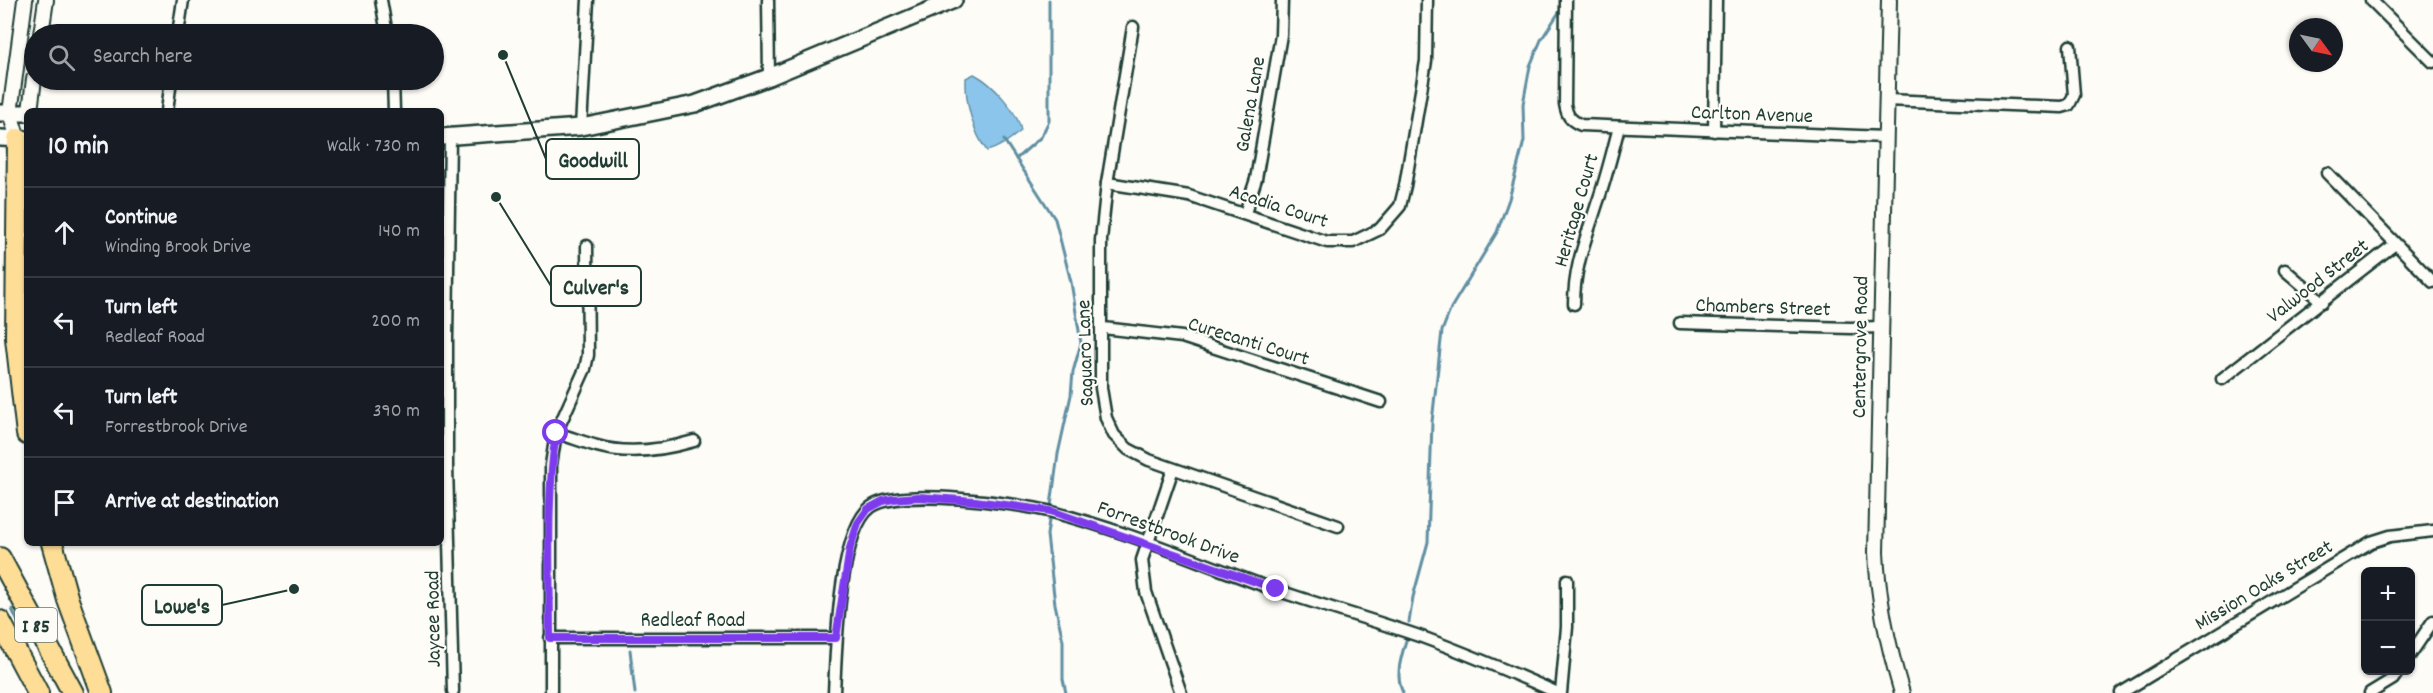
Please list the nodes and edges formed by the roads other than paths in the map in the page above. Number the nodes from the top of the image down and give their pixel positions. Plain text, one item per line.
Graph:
1 (25, 0) edge
2 (46, 0) edge
3 (183, 0) edge
4 (381, 0) edge
5 (588, 0) edge
6 (768, 0) edge
7 (954, 0) edge
8 (1282, 0) edge
9 (1427, 0) edge
10 (1566, 0) edge
11 (1716, 0) edge
12 (1889, 0) edge
13 (2371, 0) edge
14 (42, 24) edge
15 (179, 24) edge
16 (385, 24) edge
17 (1133, 27) dead end
18 (2070, 46) dead end
19 (2433, 62) edge
20 (769, 77) junction
21 (32, 90) edge
22 (170, 90) edge
23 (393, 90) edge
24 (1886, 100) junction
25 (29, 108) edge
26 (167, 108) edge
27 (394, 108) edge
28 (24, 112) edge
29 (5, 113) edge
30 (24, 124) edge
31 (581, 127) junction
32 (1618, 127) junction
33 (1714, 131) junction
34 (446, 137) edge
35 (1885, 137) junction
36 (15, 139) edge
37 (2327, 173) dead end
38 (1107, 183) junction
39 (1245, 213) junction
40 (2395, 244) junction
41 (587, 246) dead end
42 (2285, 270) dead end
43 (2433, 282) edge
44 (2322, 302) junction
45 (1574, 304) dead end
46 (1680, 323) dead end
47 (1880, 327) junction
48 (1103, 328) junction
49 (2222, 380) dead end
50 (1381, 402) dead end
51 (24, 408) edge
52 (556, 433) junction
53 (694, 441) dead end
54 (1173, 469) junction
55 (1338, 526) dead end
56 (2433, 531) edge
57 (1146, 543) junction
58 (53, 546) edge
59 (0, 558) edge
60 (1568, 580) dead end
61 (0, 621) edge
62 (2433, 621) edge
63 (550, 638) junction
64 (836, 638) junction
65 (0, 646) edge
66 (2415, 648) edge
67 (2396, 675) edge
68 (33, 684) edge
69 (453, 692) dead end
70 (73, 693) edge
71 (102, 693) edge
72 (550, 693) edge
73 (834, 693) edge
74 (1180, 693) edge
75 (1560, 693) edge
76 (1902, 693) edge
77 (2121, 693) edge
78 (2370, 693) edge

1 - 29 street
2 - 14 street
3 - 15 street
4 - 16 street
5 - 31 street
6 - 20 street
7 - 20 main road
8 - 39 street, Galena Lane
9 - 39 street, Acadia Court
10 - 32 street, Carlton Avenue
11 - 33 street
12 - 24 street, Centergrove Road
13 - 19 street
17 - 38 street, Saguaro Lane
18 - 24 street
20 - 31 main road
21 - 25 street
22 - 26 street
23 - 27 street
24 - 35 street, Centergrove Road
28 - 29 main road
29 - 36 street
30 - 36 street
31 - 34 main road
32 - 33 street, Carlton Avenue
32 - 45 street, Heritage Court
33 - 35 street, Carlton Avenue
34 - 69 street, Jaycee Road
35 - 47 street, Centergrove Road
36 - 51 highway
37 - 40 street
38 - 39 street, Acadia Court
38 - 48 street, Saguaro Lane
40 - 43 street, Valwood Street
40 - 44 street, Valwood Street
41 - 52 street
42 - 44 street
44 - 49 street, Valwood Street
46 - 47 street, Chambers Street
47 - 76 street, Centergrove Road
48 - 50 street, Curecanti Court
48 - 54 street, Saguaro Lane
52 - 53 street
52 - 63 street
54 - 55 street, Saguaro Lane
54 - 57 street
56 - 77 street, Mission Oaks Street
57 - 64 street, Forrestbrook Drive
57 - 74 street
57 - 75 street, Forrestbrook Drive
58 - 71 highway
59 - 70 highway, I 85
60 - 75 street
61 - 68 highway, I 85
62 - 66 street
63 - 64 street, Redleaf Road
63 - 72 street
64 - 73 street, Forrestbrook Drive
65 - 68 highway
67 - 78 street

